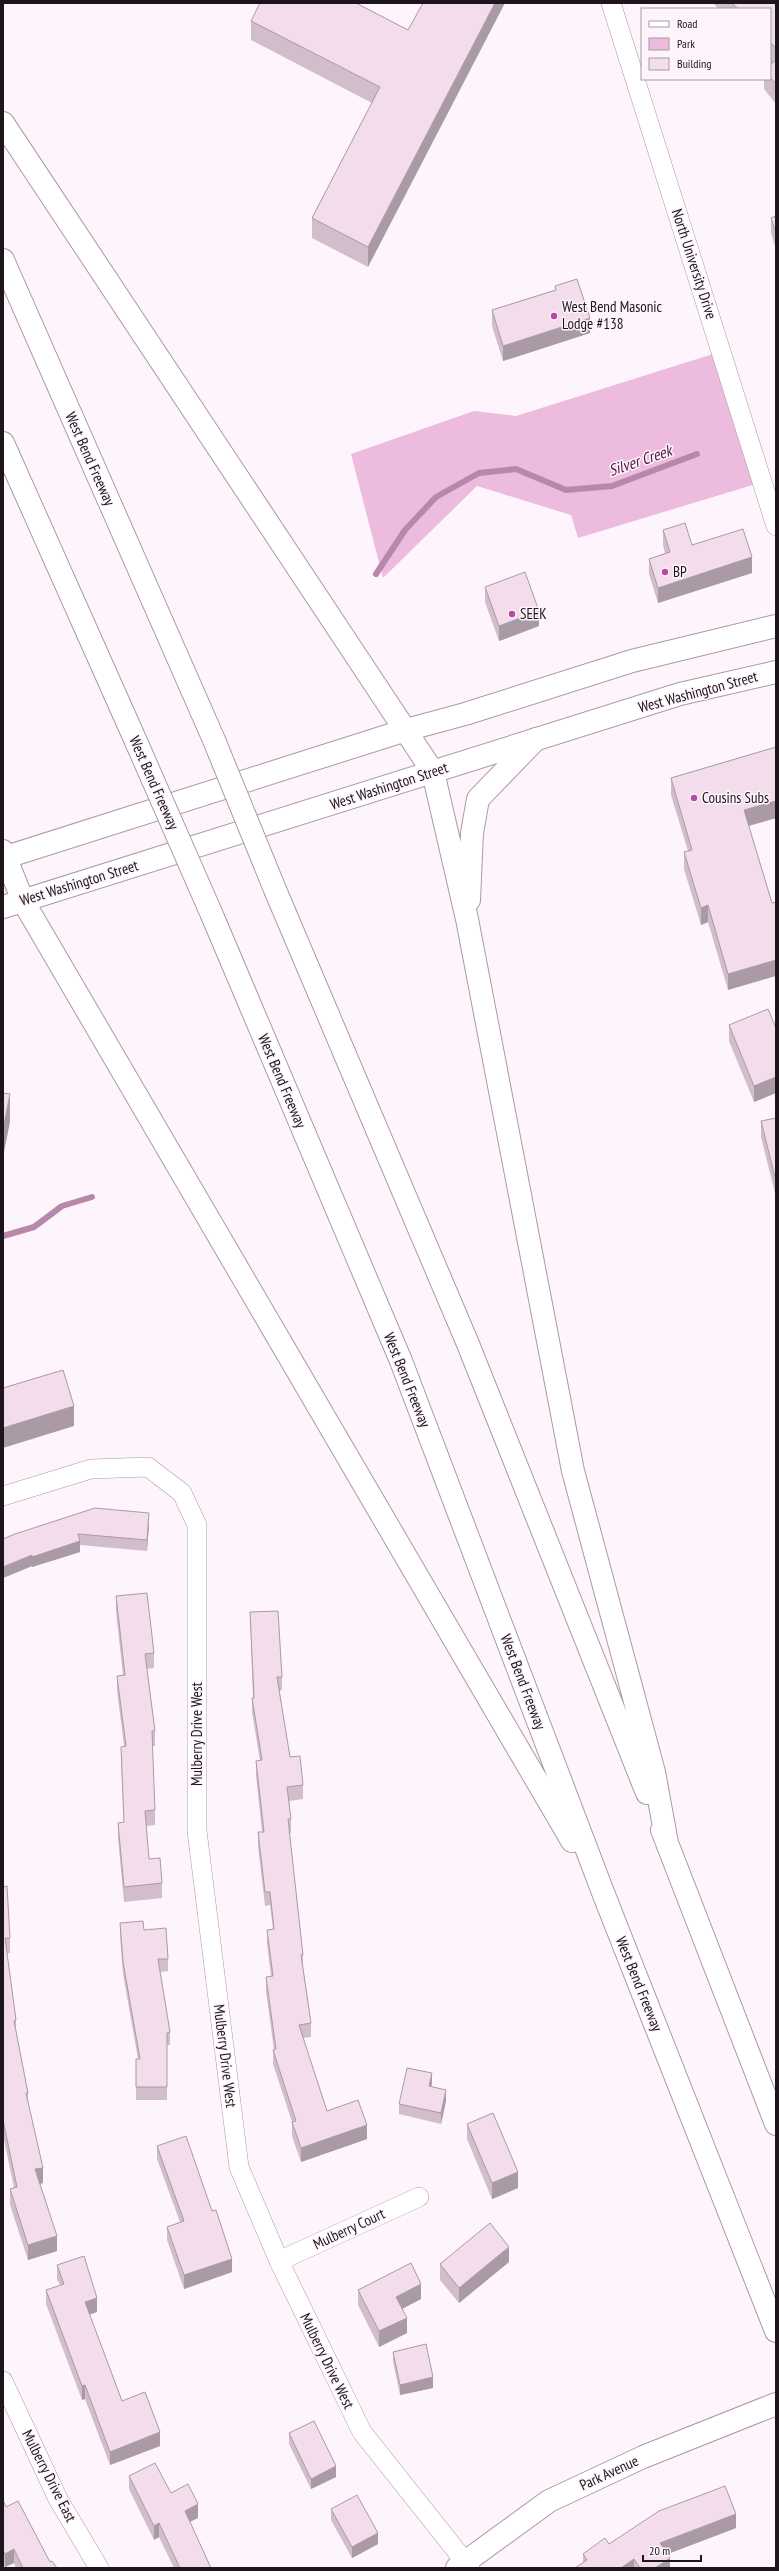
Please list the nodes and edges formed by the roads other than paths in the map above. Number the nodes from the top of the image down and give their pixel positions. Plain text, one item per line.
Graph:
1 (611, 3) edge
2 (3, 123) edge
3 (3, 260) edge
4 (3, 443) edge
5 (776, 526) edge
6 (776, 626) edge
7 (776, 672) edge
8 (406, 730) junction
9 (536, 739) junction
10 (433, 772) junction
11 (4, 855) edge
12 (24, 901) junction
13 (3, 907) edge
14 (467, 919) junction
15 (3, 1496) edge
16 (667, 1843) junction
17 (604, 1895) junction
18 (776, 2124) edge
19 (419, 2197) dead end
20 (279, 2261) junction
21 (776, 2331) edge
22 (3, 2381) edge
23 (776, 2404) edge
24 (464, 2566) edge
25 (99, 2568) edge

1 - 5 street, North University Drive
2 - 8 main road
3 - 16 main road, West Bend Freeway, bridge
4 - 17 main road, West Bend Freeway, bridge
6 - 8 main road
7 - 9 main road, West Washington Street
8 - 10 main road
8 - 11 main road
9 - 10 main road, West Washington Street
9 - 14 main road
10 - 12 main road, West Washington Street
10 - 14 main road
11 - 12 main road
12 - 13 main road, West Washington Street
12 - 17 main road
14 - 16 main road
15 - 20 street, Mulberry Drive West
16 - 18 main road, West Bend Freeway
17 - 21 main road, West Bend Freeway
19 - 20 street, Mulberry Court
20 - 24 street, Mulberry Drive West
22 - 25 street, Mulberry Drive East
23 - 24 main road, Park Avenue

